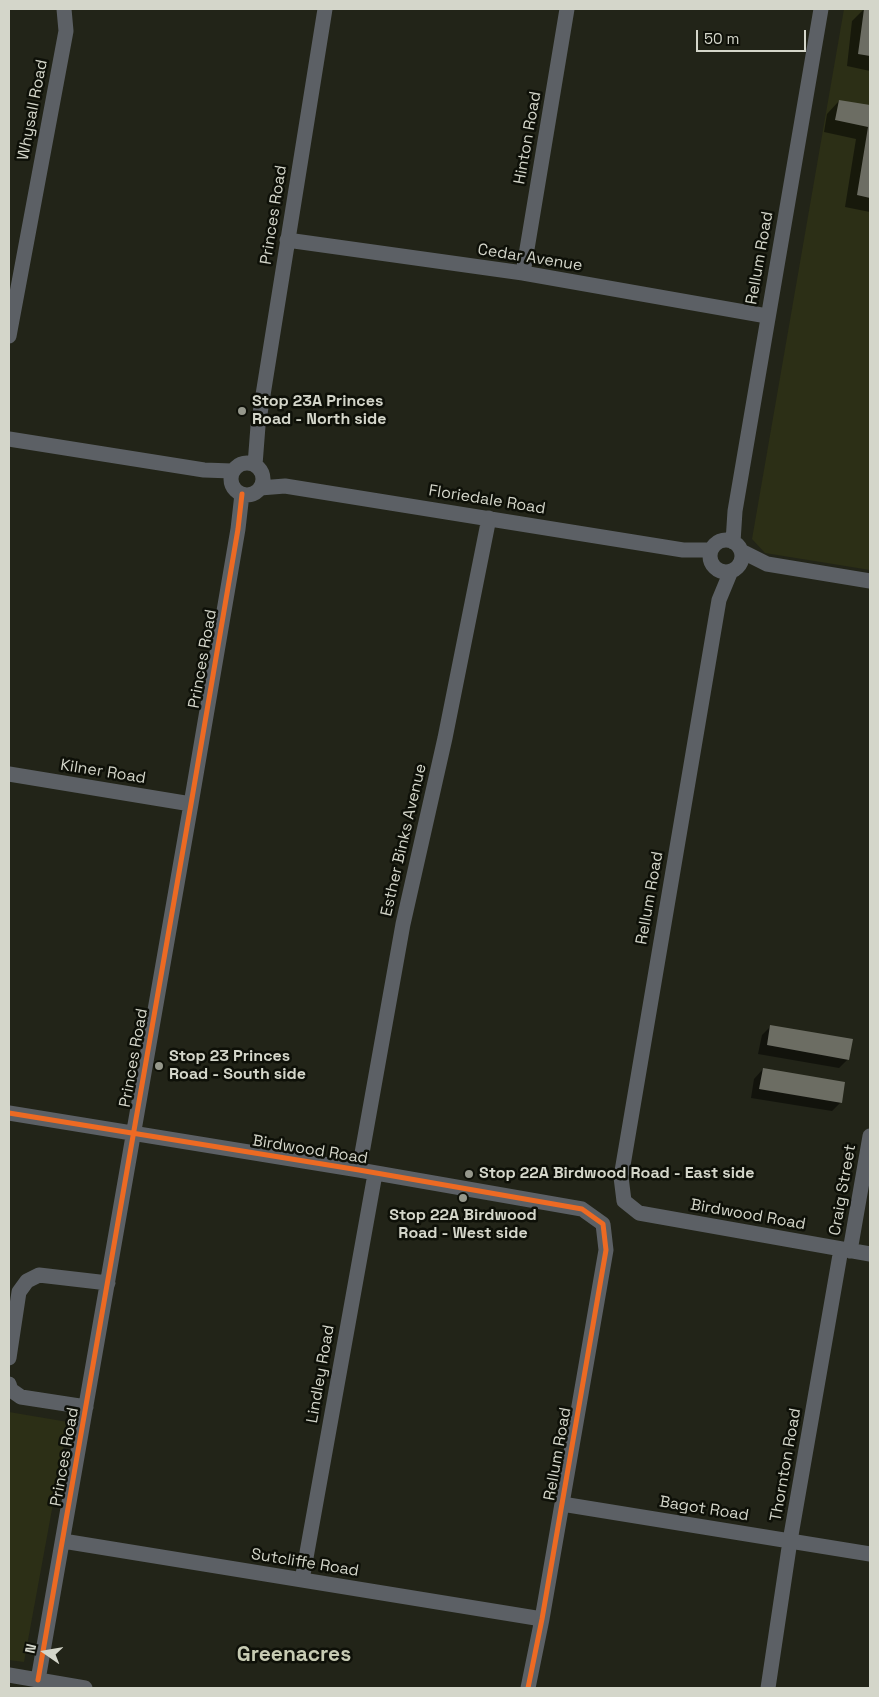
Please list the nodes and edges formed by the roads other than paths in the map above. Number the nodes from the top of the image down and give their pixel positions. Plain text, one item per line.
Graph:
1 (64, 9) edge
2 (325, 9) edge
3 (567, 9) edge
4 (821, 10) edge
5 (287, 240) junction
6 (523, 274) junction
7 (767, 316) junction
8 (9, 336) edge
9 (9, 440) edge
10 (247, 479) junction
11 (489, 518) junction
12 (722, 552) junction
13 (766, 564) junction
14 (734, 570) junction
15 (870, 581) edge
16 (718, 600) junction
17 (9, 774) edge
18 (191, 804) junction
19 (9, 1114) edge
20 (134, 1134) junction
21 (870, 1136) edge
22 (358, 1170) junction
23 (375, 1174) junction
24 (624, 1201) joint
25 (603, 1224) joint
26 (846, 1250) junction
27 (870, 1254) edge
28 (108, 1283) junction
29 (9, 1358) edge
30 (9, 1384) edge
31 (86, 1407) junction
32 (562, 1504) junction
33 (62, 1541) junction
34 (790, 1541) junction
35 (870, 1554) edge
36 (302, 1580) junction
37 (542, 1619) junction
38 (9, 1676) edge
39 (38, 1680) junction
40 (85, 1688) edge
41 (528, 1688) edge
42 (768, 1688) edge

1 - 8 street, Whysall Road
2 - 5 street, Princes Road
3 - 6 street, Hinton Road
4 - 7 street, Rellum Road
5 - 6 street, Cedar Avenue
5 - 10 street, Princes Road
6 - 7 street, Cedar Avenue
7 - 12 street, Rellum Road
9 - 10 street, Floriedale Road
10 - 11 street, Floriedale Road
10 - 18 street, Princes Road
11 - 12 street, Floriedale Road
11 - 22 street, Esther Binks Avenue
12 - 13 street, Floriedale Road
12 - 14 street, Floriedale Road
12 - 14 street, Rellum Road
12 - 16 street, Rellum Road
13 - 14 street, Floriedale Road
13 - 15 street, Floriedale Road
14 - 16 street, Rellum Road
16 - 24 street, Rellum Road
17 - 18 street, Kilner Road
18 - 20 street, Princes Road
19 - 20 street, Birdwood Road
20 - 22 street, Birdwood Road
20 - 28 street, Princes Road
21 - 26 street, Craig Street
22 - 23 street, Birdwood Road
23 - 25 street, Birdwood Road
23 - 36 street, Lindley Road
24 - 26 street, Birdwood Road
25 - 32 street, Rellum Road
26 - 27 street, Birdwood Road
26 - 34 street, Thornton Road
28 - 29 street
28 - 31 street, Princes Road
30 - 31 street, Princes Road
31 - 33 street, Princes Road
32 - 34 street, Bagot Road
32 - 37 street, Rellum Road
33 - 36 street, Sutcliffe Road
33 - 39 street, Princes Road
34 - 35 street, Bagot Road
34 - 42 street, Thornton Road
36 - 37 street, Sutcliffe Road
37 - 41 street, Rellum Road
38 - 39 street
39 - 40 street

